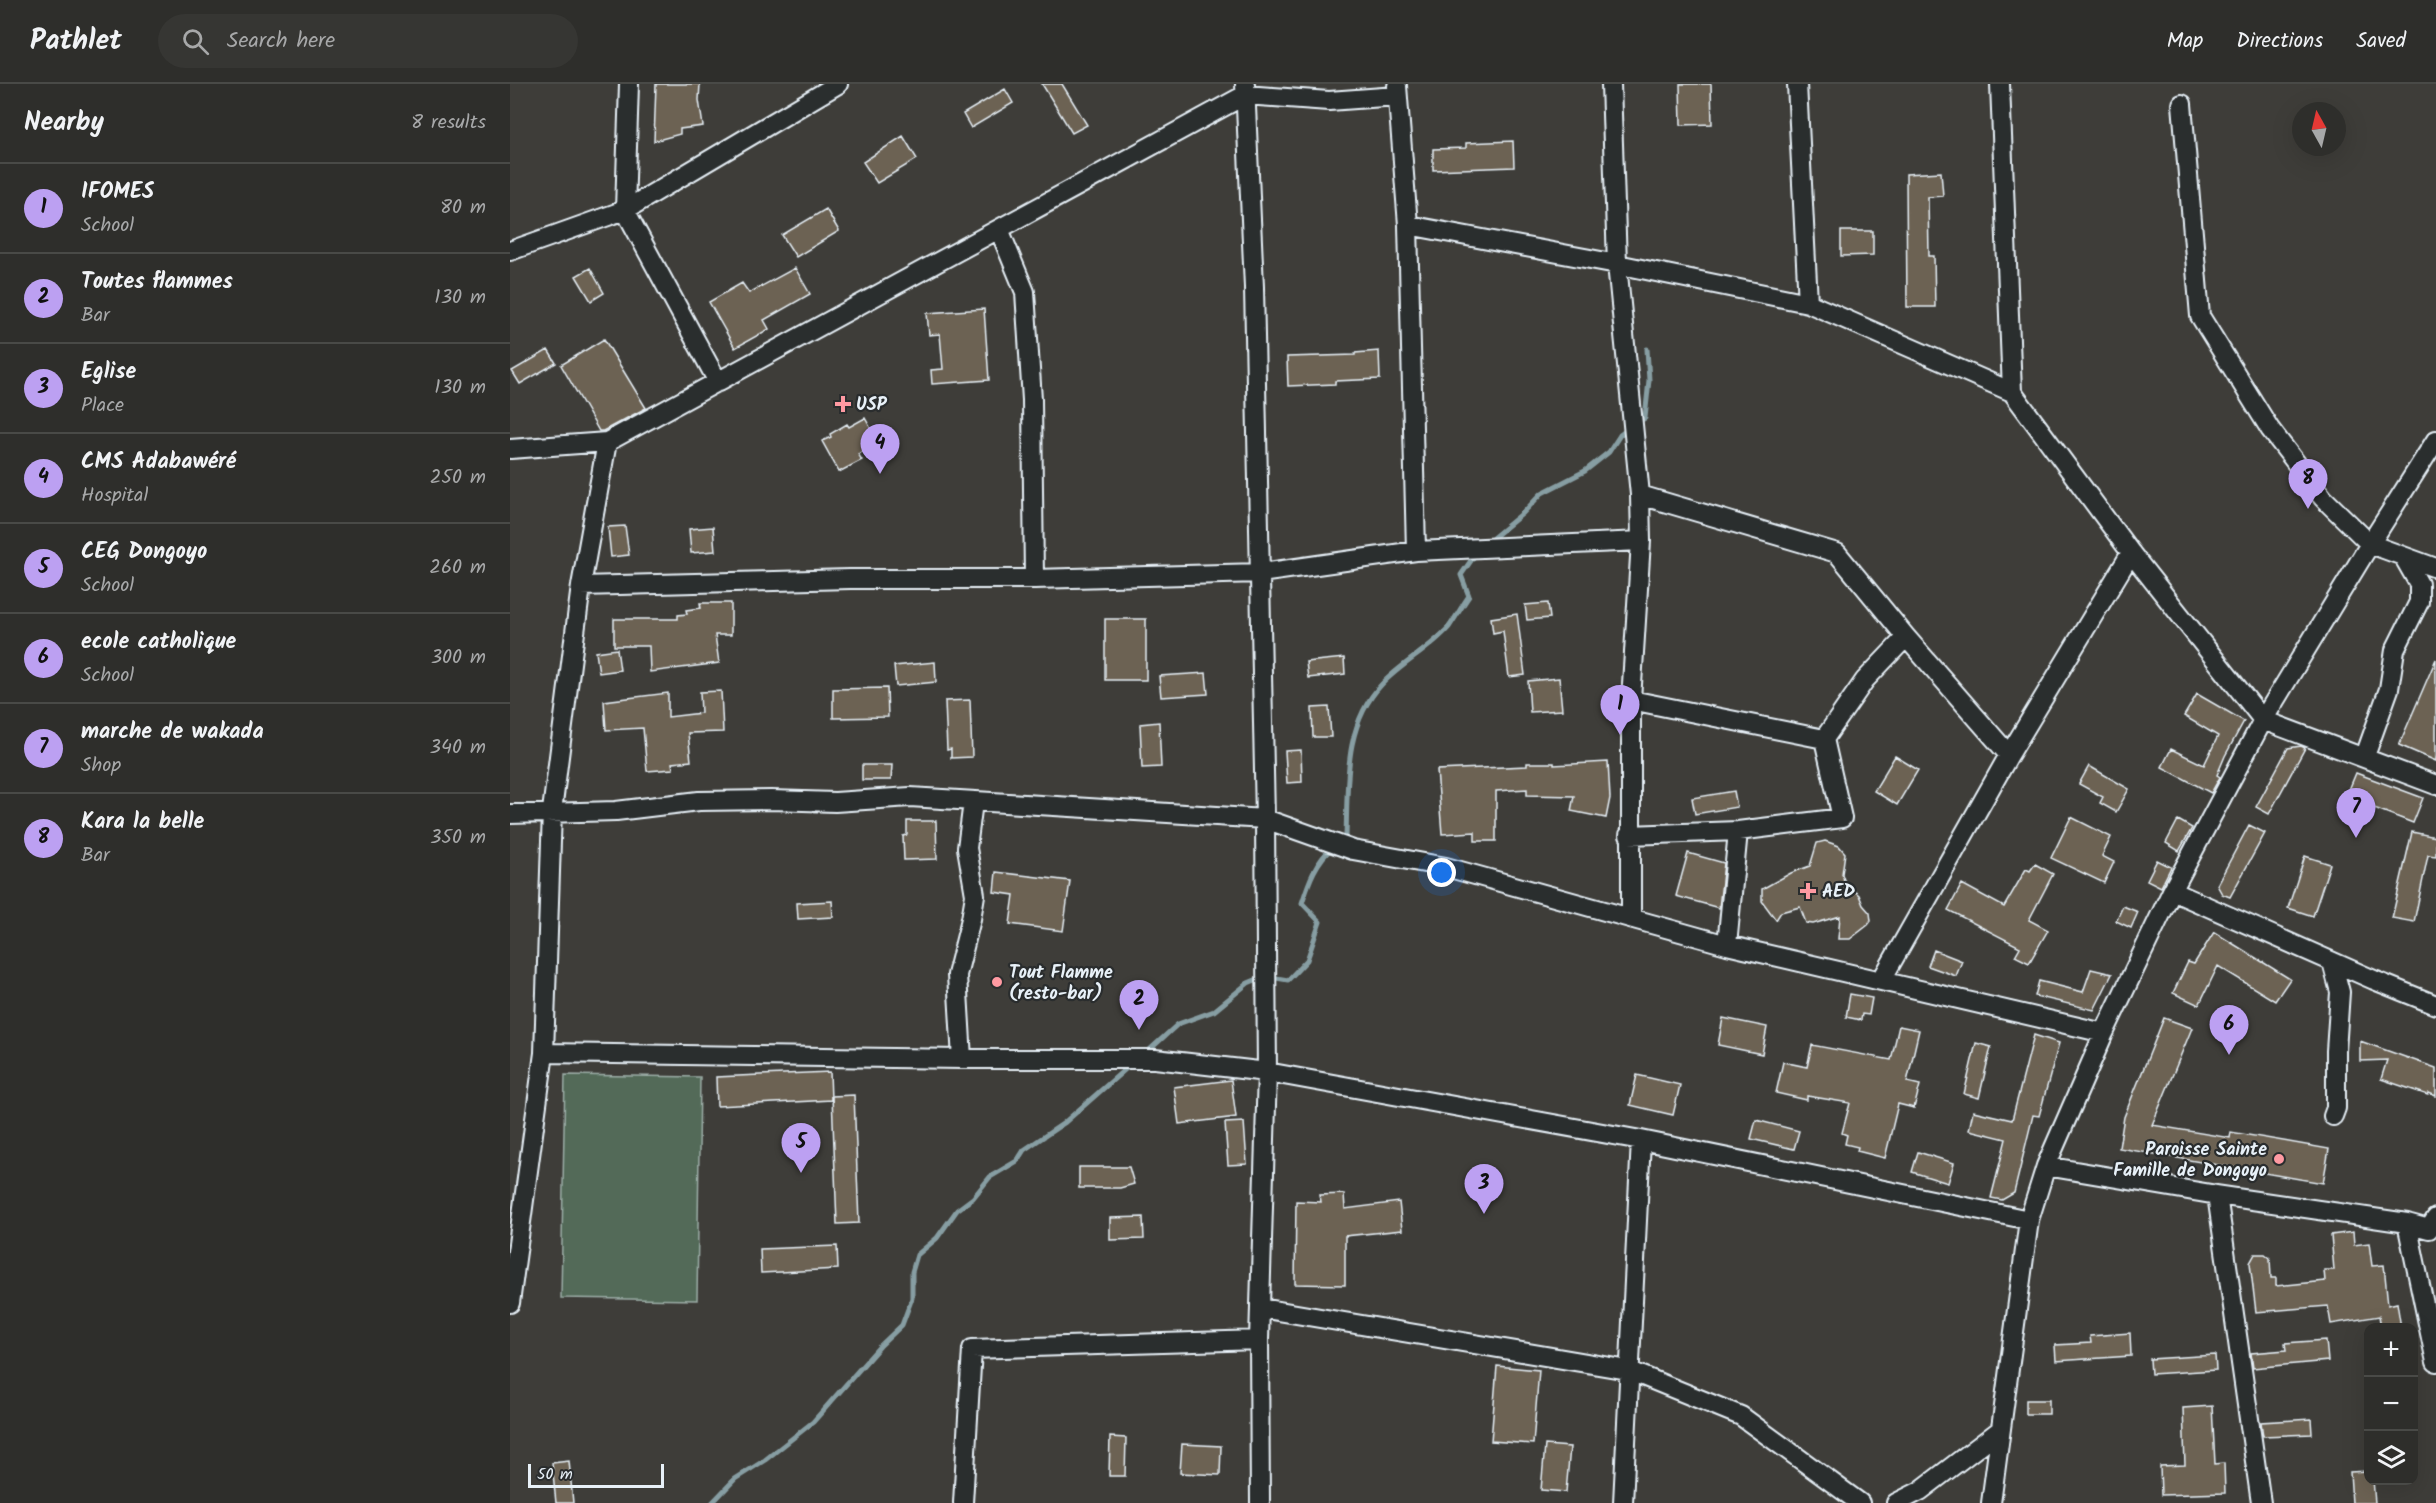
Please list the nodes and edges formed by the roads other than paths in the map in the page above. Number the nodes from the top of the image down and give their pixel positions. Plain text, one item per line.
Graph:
1 (629, 84) edge
2 (838, 84) edge
3 (1611, 84) edge
4 (1797, 84) edge
5 (2000, 84) edge
6 (1245, 89) edge
7 (1397, 90) edge
8 (2182, 104) dead end
9 (625, 210) junction
10 (1408, 225) junction
11 (999, 229) junction
12 (510, 250) edge
13 (1617, 264) junction
14 (1808, 303) junction
15 (718, 382) junction
16 (2012, 392) junction
17 (2436, 440) edge
18 (607, 442) junction
19 (510, 449) edge
20 (1640, 495) junction
21 (1641, 541) junction
22 (2370, 544) junction
23 (1416, 551) junction
24 (2131, 553) junction
25 (2403, 556) junction
26 (2436, 568) edge
27 (1261, 573) junction
28 (1034, 579) junction
29 (581, 586) junction
30 (1906, 637) junction
31 (1631, 700) junction
32 (2263, 720) junction
33 (1824, 739) junction
34 (2009, 755) junction
35 (2365, 756) junction
36 (2436, 785) edge
37 (973, 802) junction
38 (552, 811) junction
39 (510, 814) edge
40 (1265, 819) junction
41 (1738, 831) junction
42 (1629, 835) junction
43 (2172, 891) junction
44 (1631, 918) junction
45 (1727, 945) junction
46 (2332, 962) junction
47 (1881, 981) junction
48 (2436, 1005) edge
49 (2104, 1033) junction
50 (544, 1053) junction
51 (962, 1059) junction
52 (1267, 1072) junction
53 (2334, 1116) dead end
54 (1641, 1140) junction
55 (2046, 1166) junction
56 (2217, 1195) junction
57 (2029, 1220) junction
58 (2407, 1223) junction
59 (2434, 1226) edge
60 (510, 1303) edge
61 (1261, 1308) junction
62 (1259, 1340) junction
63 (2436, 1362) edge
64 (1628, 1370) junction
65 (2000, 1431) junction
66 (963, 1503) edge
67 (1260, 1503) edge
68 (1623, 1503) edge
69 (1860, 1503) edge
70 (1896, 1503) edge
71 (1991, 1503) edge
72 (2261, 1503) edge

1 - 9 street
2 - 9 street
3 - 13 street
4 - 14 street
5 - 16 street
6 - 7 street
6 - 11 street
6 - 27 street
7 - 10 street
8 - 22 street
9 - 12 street
9 - 15 street
10 - 13 street
10 - 23 street
11 - 15 street
11 - 28 street
13 - 14 street
13 - 20 street
14 - 16 street
15 - 18 street
16 - 24 street
17 - 22 street
18 - 19 street
18 - 29 street
20 - 21 street
20 - 30 street
21 - 23 street
21 - 31 street
22 - 25 street
22 - 32 street
23 - 27 street
24 - 32 street
24 - 34 street
25 - 26 street
25 - 35 street
27 - 28 street
27 - 40 street
28 - 29 street
29 - 38 street
30 - 33 street
30 - 34 street
31 - 33 street
31 - 42 street
32 - 35 street
32 - 43 street
33 - 41 street
34 - 47 street
35 - 36 street
37 - 38 street
37 - 40 street
37 - 51 street
38 - 39 street
38 - 50 street
40 - 44 street
40 - 52 street
41 - 42 street
41 - 45 street
42 - 44 street
43 - 46 street
43 - 49 street
44 - 45 street
45 - 47 street
46 - 48 street
46 - 53 street
47 - 49 street
49 - 55 street
50 - 51 street
50 - 60 street
51 - 52 street
52 - 54 street
52 - 61 street
54 - 57 street
54 - 64 street
55 - 56 street
55 - 57 street
56 - 58 street
56 - 72 street
57 - 65 street
58 - 59 street
58 - 63 street
61 - 62 street
61 - 64 street
62 - 66 street
62 - 67 street
64 - 68 street
64 - 69 street
65 - 70 street
65 - 71 street

